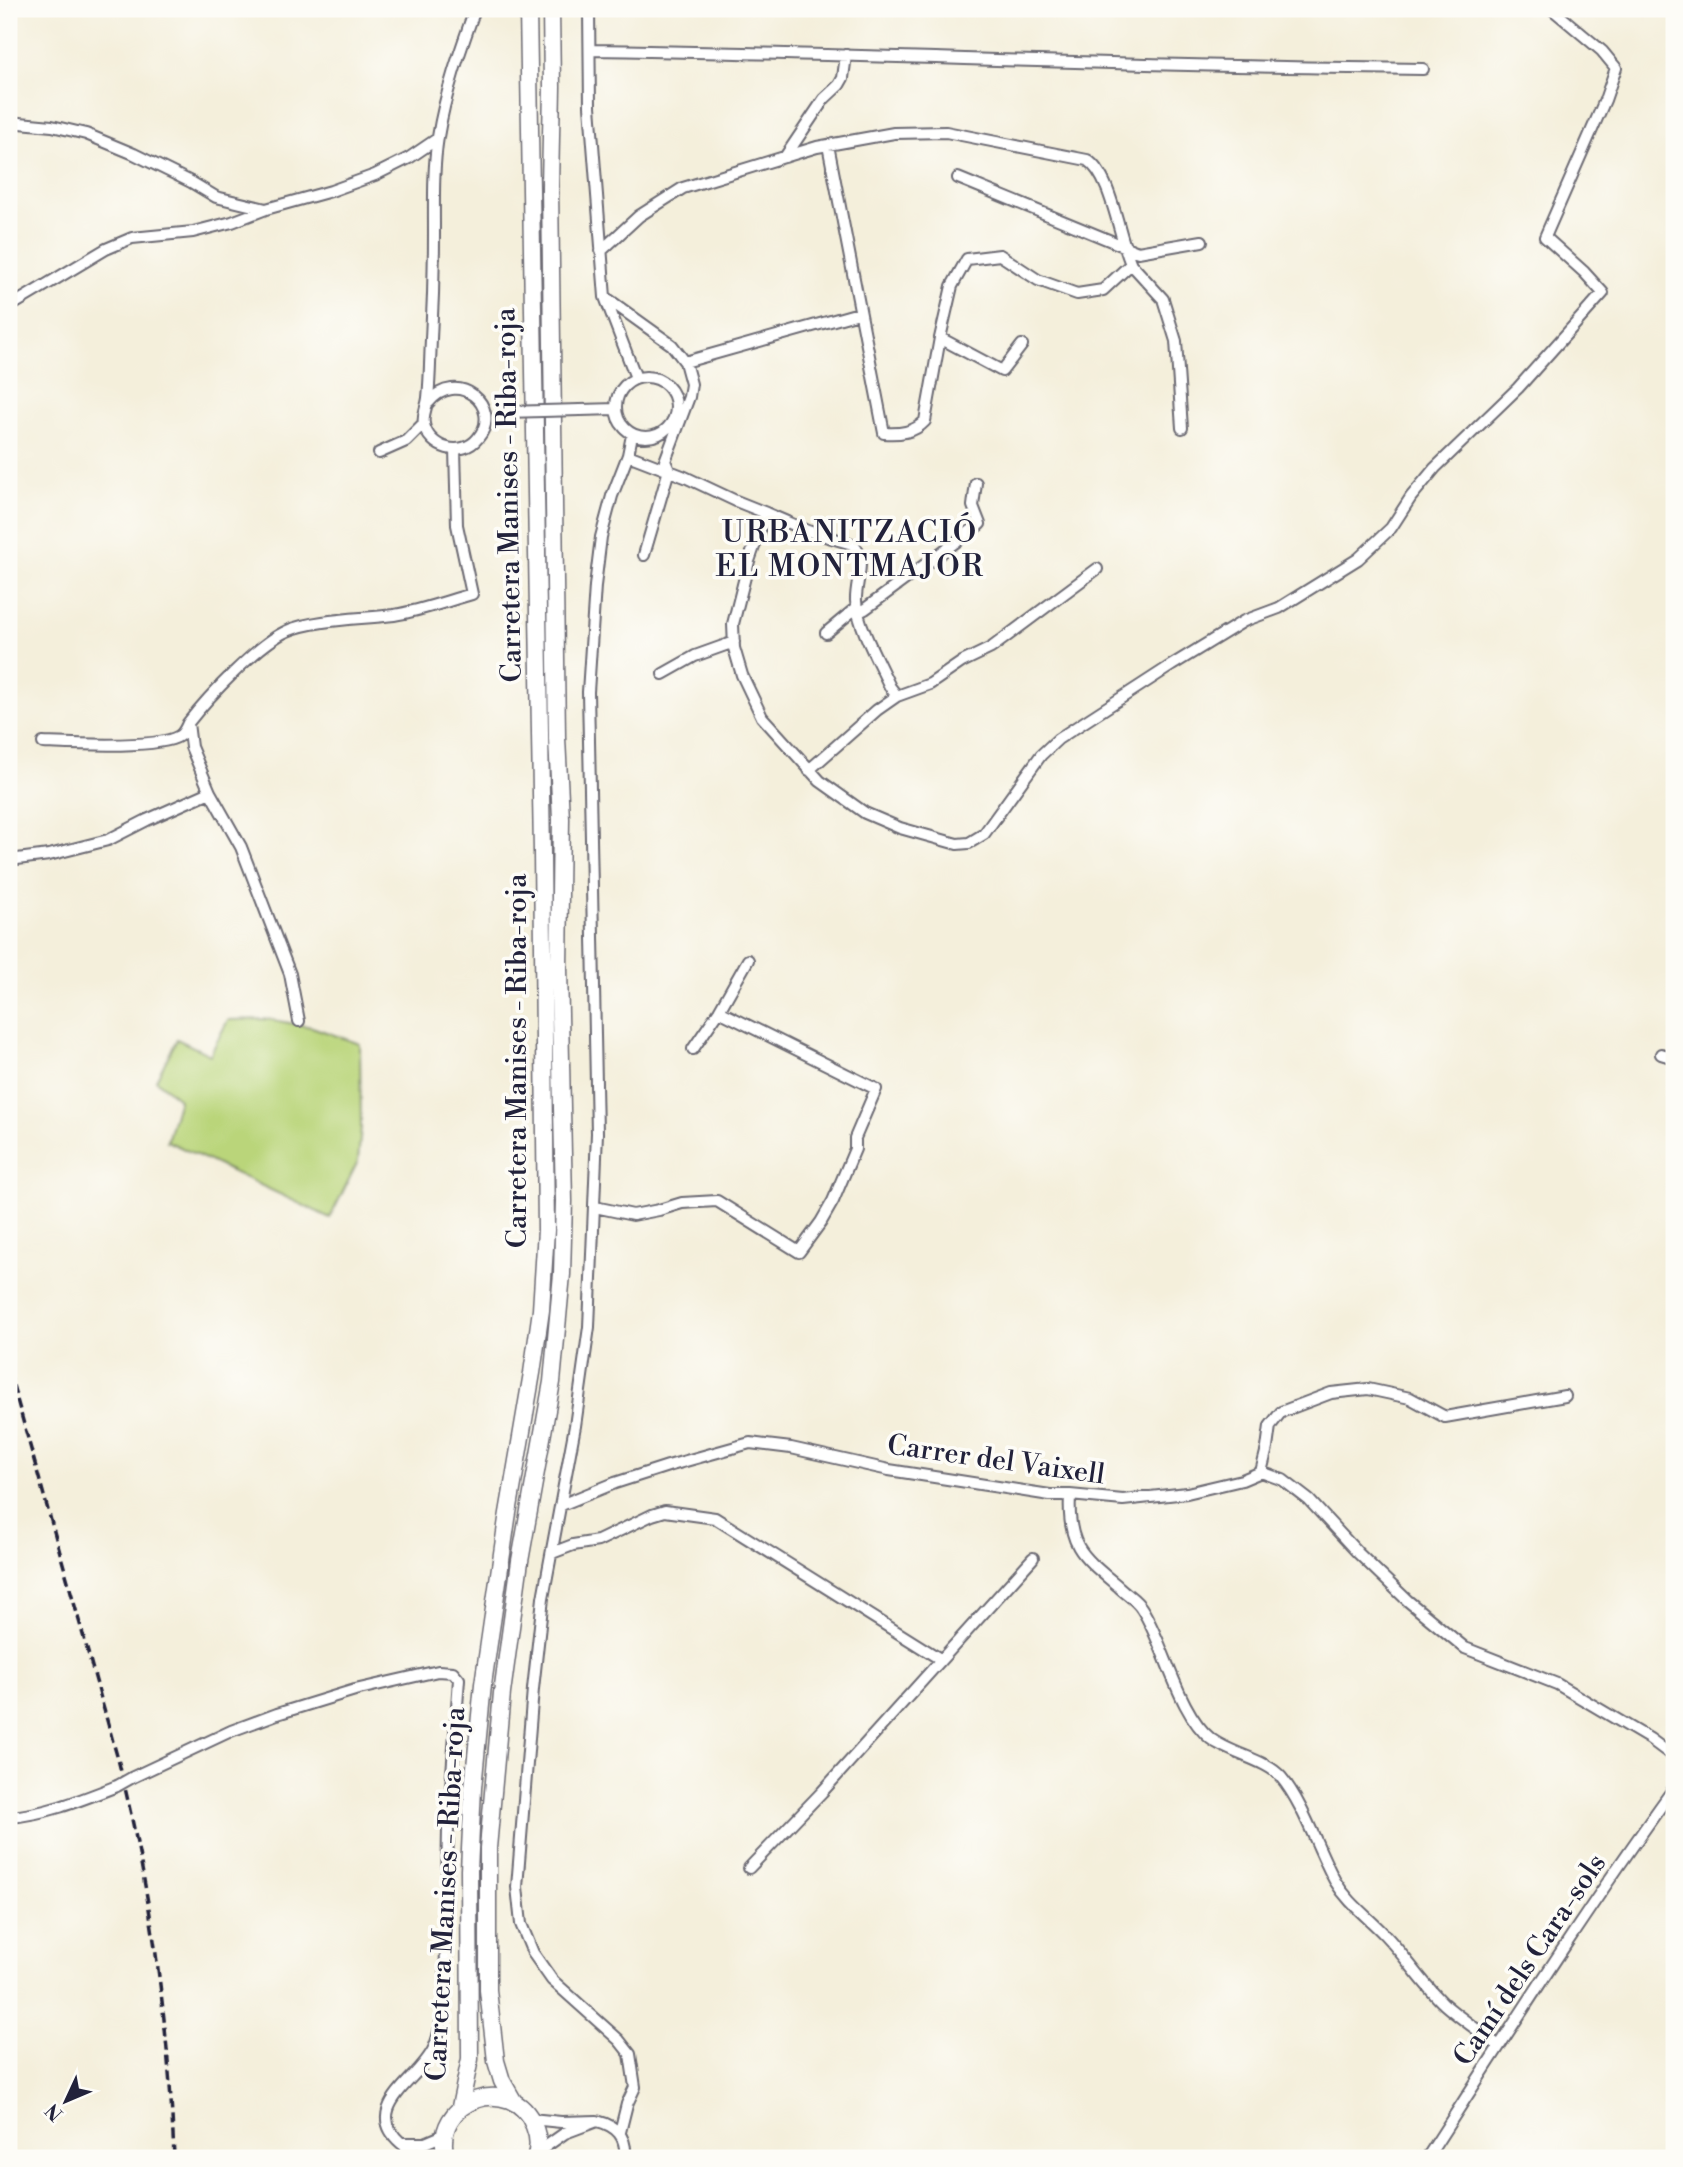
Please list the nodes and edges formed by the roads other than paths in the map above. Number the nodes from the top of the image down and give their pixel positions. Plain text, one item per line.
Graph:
1 (475, 9) edge
2 (528, 9) edge
3 (551, 9) edge
4 (589, 9) edge
5 (1552, 9) edge
6 (590, 50) junction
7 (846, 55) junction
8 (1423, 69) dead end
9 (9, 122) edge
10 (437, 139) junction
11 (828, 145) junction
12 (785, 157) junction
13 (958, 177) dead end
14 (266, 209) junction
15 (1202, 241) dead end
16 (1123, 245) junction
17 (601, 251) junction
18 (1130, 264) junction
19 (605, 297) junction
20 (9, 307) edge
21 (859, 313) junction
22 (940, 338) junction
23 (1022, 345) dead end
24 (685, 362) junction
25 (636, 378) junction
26 (428, 403) junction
27 (616, 409) junction
28 (484, 413) junction
29 (424, 423) junction
30 (1182, 428) dead end
31 (632, 435) junction
32 (454, 449) junction
33 (379, 453) dead end
34 (628, 455) junction
35 (669, 470) junction
36 (976, 483) dead end
37 (766, 513) junction
38 (644, 555) dead end
39 (1097, 569) dead end
40 (857, 610) junction
41 (826, 632) dead end
42 (734, 642) junction
43 (663, 674) dead end
44 (897, 696) junction
45 (188, 723) junction
46 (43, 743) dead end
47 (809, 770) junction
48 (211, 792) junction
49 (9, 860) edge
50 (748, 960) dead end
51 (719, 1011) junction
52 (299, 1021) dead end
53 (693, 1049) dead end
54 (1661, 1054) dead end
55 (1674, 1058) edge
56 (595, 1207) junction
57 (1565, 1395) dead end
58 (1261, 1472) junction
59 (1070, 1495) junction
60 (561, 1505) junction
61 (552, 1553) junction
62 (1033, 1558) dead end
63 (940, 1659) junction
64 (1674, 1757) edge
65 (1674, 1788) edge
66 (9, 1817) edge
67 (749, 1868) dead end
68 (1499, 2046) junction
69 (514, 2102) junction
70 (460, 2107) junction
71 (531, 2119) junction
72 (597, 2121) junction
73 (620, 2132) junction
74 (444, 2135) junction
75 (401, 2143) junction
76 (413, 2155) edge
77 (536, 2155) edge
78 (433, 2158) edge
79 (446, 2158) edge
80 (625, 2158) edge
81 (1427, 2158) edge

1 - 10 street
2 - 70 main road, Carretera Manises - Riba-roja
3 - 69 main road, Carretera Manises - Riba-roja
4 - 6 street
5 - 47 street
6 - 7 street
6 - 17 street
7 - 8 street
7 - 12 street
9 - 14 street
10 - 14 street
10 - 26 street
11 - 12 street
11 - 16 street
11 - 21 street
12 - 17 street
13 - 16 street
14 - 20 street
15 - 16 street
16 - 18 street
17 - 19 street
18 - 22 street
18 - 30 street
19 - 24 street
19 - 25 street
21 - 22 street
21 - 24 street
22 - 23 street
24 - 35 street
25 - 27 street
25 - 31 street
26 - 28 street
26 - 29 street
27 - 28 street, bridge
27 - 31 street
28 - 32 street
29 - 32 street
29 - 33 street
31 - 34 street
32 - 45 street, Carretera Manises - Riba-roja
34 - 35 street
34 - 56 street
35 - 37 street
35 - 38 street
36 - 40 street
37 - 40 street
37 - 42 street
39 - 44 street
40 - 41 street
40 - 44 street
42 - 43 street
42 - 47 street
44 - 47 street
45 - 46 street
45 - 48 street
48 - 49 street
48 - 52 street
50 - 51 street
51 - 53 street
51 - 56 street
54 - 55 street
56 - 60 street
57 - 58 street
58 - 59 street, Carrer del Vaixell
58 - 64 street
59 - 60 street, Carrer del Vaixell
59 - 68 street
60 - 61 street
61 - 63 street
61 - 73 street
62 - 63 street
63 - 67 street
65 - 68 street, Camí dels Cara-sols
66 - 75 street, bridge
68 - 81 street, Camí dels Cara-sols
69 - 70 main road
69 - 71 main road, Carretera Manises - Riba-roja
70 - 74 main road, Carretera Manises - Riba-roja
71 - 72 street
71 - 77 main road
72 - 73 street
72 - 77 street
73 - 80 street
74 - 75 street
74 - 79 main road
75 - 76 street
76 - 78 street

